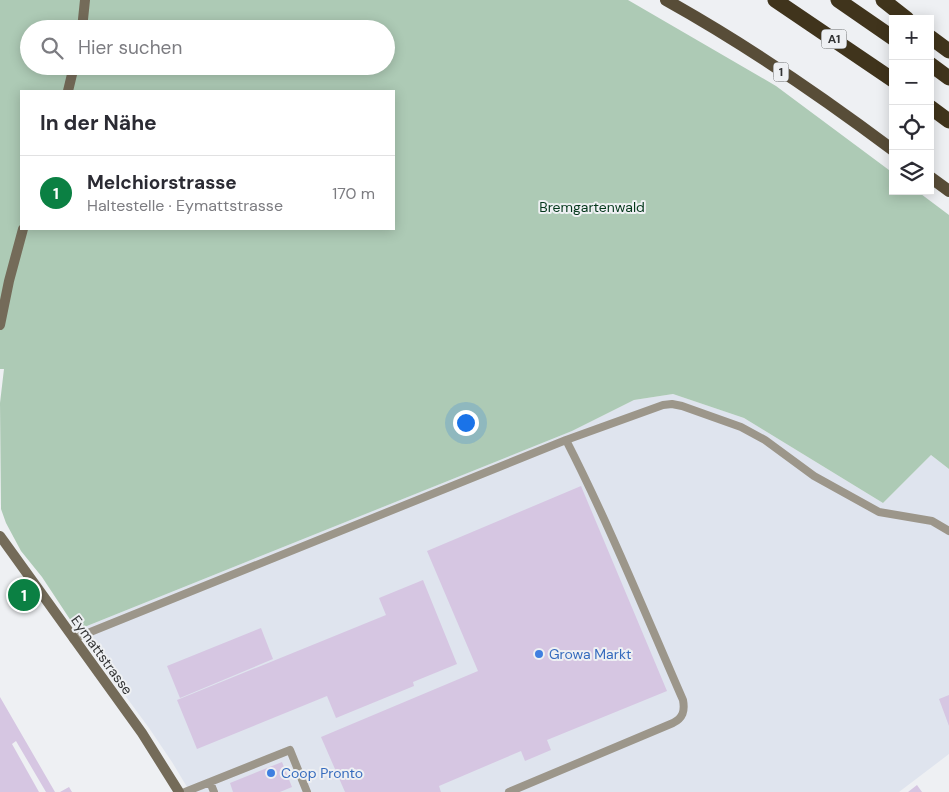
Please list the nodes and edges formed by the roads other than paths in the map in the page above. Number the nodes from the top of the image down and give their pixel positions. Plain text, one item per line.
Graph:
1 (85, 0) edge
2 (666, 0) edge
3 (775, 0) edge
4 (838, 0) edge
5 (883, 0) edge
6 (902, 15) edge
7 (83, 20) edge
8 (889, 35) edge
9 (934, 39) edge
10 (949, 51) edge
11 (934, 67) edge
12 (72, 75) edge
13 (889, 77) edge
14 (949, 78) edge
15 (68, 90) edge
16 (934, 110) edge
17 (949, 121) edge
18 (889, 147) edge
19 (934, 180) edge
20 (949, 191) edge
21 (23, 230) edge
22 (0, 326) edge
23 (566, 440) junction
24 (949, 531) edge
25 (0, 536) edge
26 (73, 639) junction
27 (210, 782) junction
28 (179, 792) edge
29 (184, 792) edge
30 (214, 792) edge
31 (307, 792) edge
32 (509, 792) edge

1 - 7 street
2 - 18 main road, 1
3 - 13 highway, A1
4 - 8 highway, A1
5 - 6 highway
9 - 10 highway
11 - 14 highway
12 - 15 street
16 - 17 highway
19 - 20 main road
21 - 22 street
23 - 24 lane
23 - 26 lane
23 - 32 lane
25 - 26 street, Eymattstrasse
26 - 28 street, Eymattstrasse
27 - 29 lane
27 - 30 lane
27 - 31 lane

